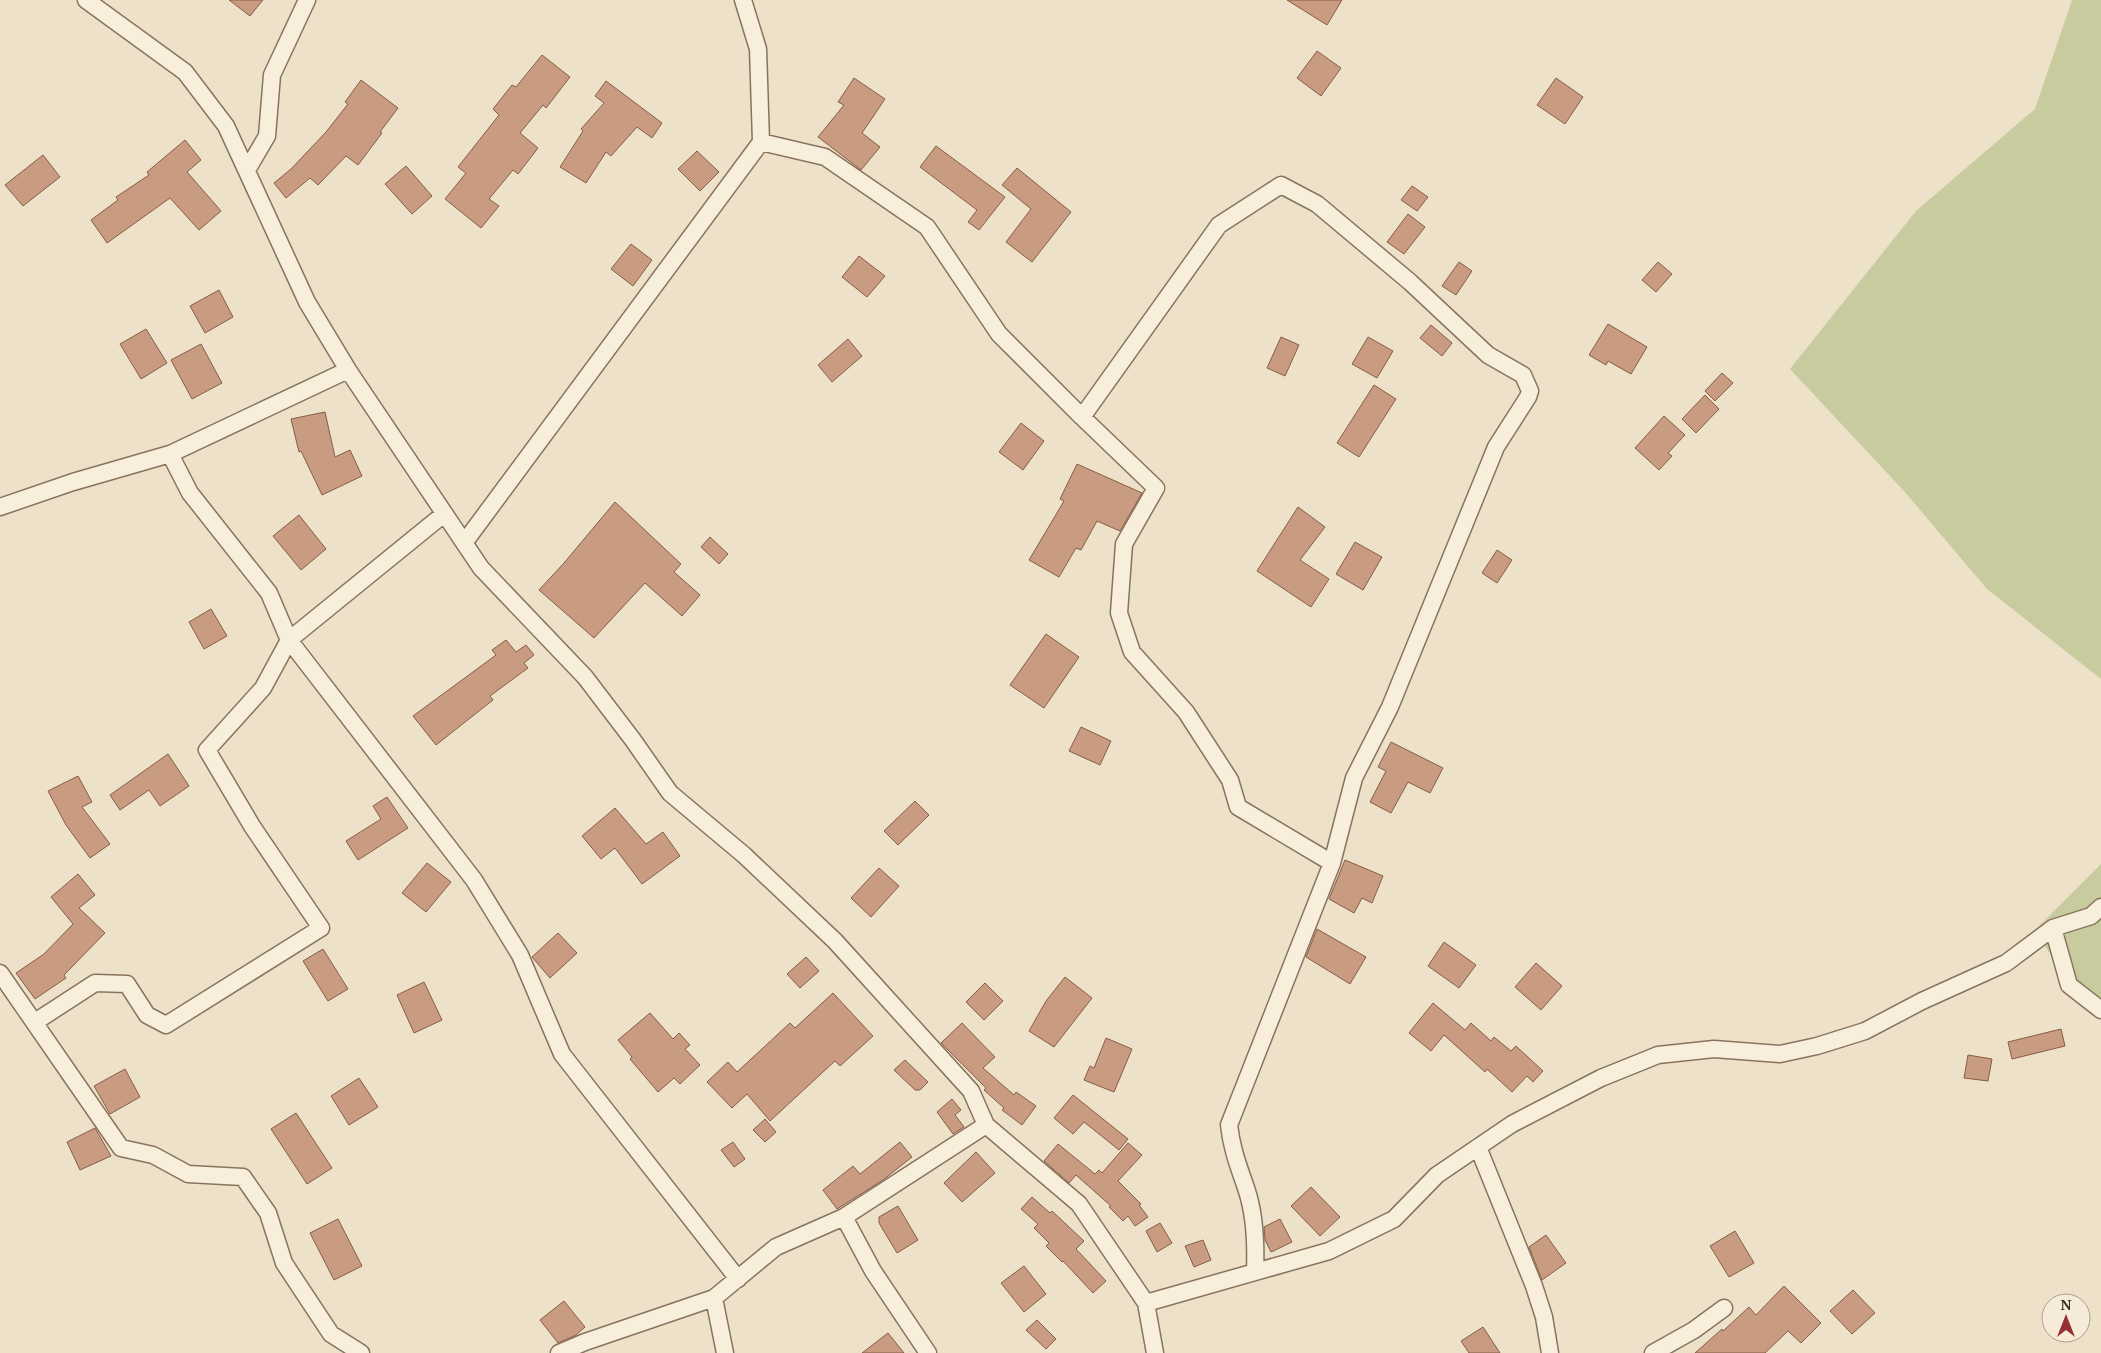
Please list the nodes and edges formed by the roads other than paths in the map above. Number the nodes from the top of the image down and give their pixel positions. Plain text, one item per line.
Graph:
1 (86, 0) edge
2 (307, 0) edge
3 (743, 0) edge
4 (761, 142) junction
5 (247, 170) junction
6 (348, 370) junction
7 (1082, 417) junction
8 (170, 454) junction
9 (0, 507) edge
10 (444, 514) junction
11 (464, 543) junction
12 (289, 640) junction
13 (1332, 863) junction
14 (2101, 907) edge
15 (2052, 928) junction
16 (0, 973) edge
17 (2101, 1010) edge
18 (35, 1022) junction
19 (986, 1125) junction
20 (1478, 1147) junction
21 (844, 1217) junction
22 (1255, 1271) junction
23 (738, 1279) junction
24 (714, 1298) junction
25 (1146, 1303) junction
26 (1724, 1308) dead end
27 (361, 1353) edge
28 (559, 1353) edge
29 (726, 1353) edge
30 (928, 1353) edge
31 (1155, 1353) edge
32 (1550, 1353) edge
33 (1653, 1353) edge

1 - 5 street
2 - 5 street
3 - 4 street
4 - 7 street
4 - 11 street
5 - 6 street
6 - 8 street
6 - 10 street
7 - 13 street
7 - 13 street
8 - 9 street
8 - 12 street
10 - 11 street
10 - 12 street
11 - 19 street
12 - 18 street
12 - 23 street
13 - 22 street
14 - 15 street
15 - 17 street
15 - 20 street
16 - 18 street
18 - 27 street
19 - 21 street
19 - 25 street
20 - 22 street
20 - 32 street
21 - 23 street
21 - 30 street
22 - 25 street
23 - 24 street
24 - 28 street
24 - 29 street
25 - 31 street
26 - 33 street

